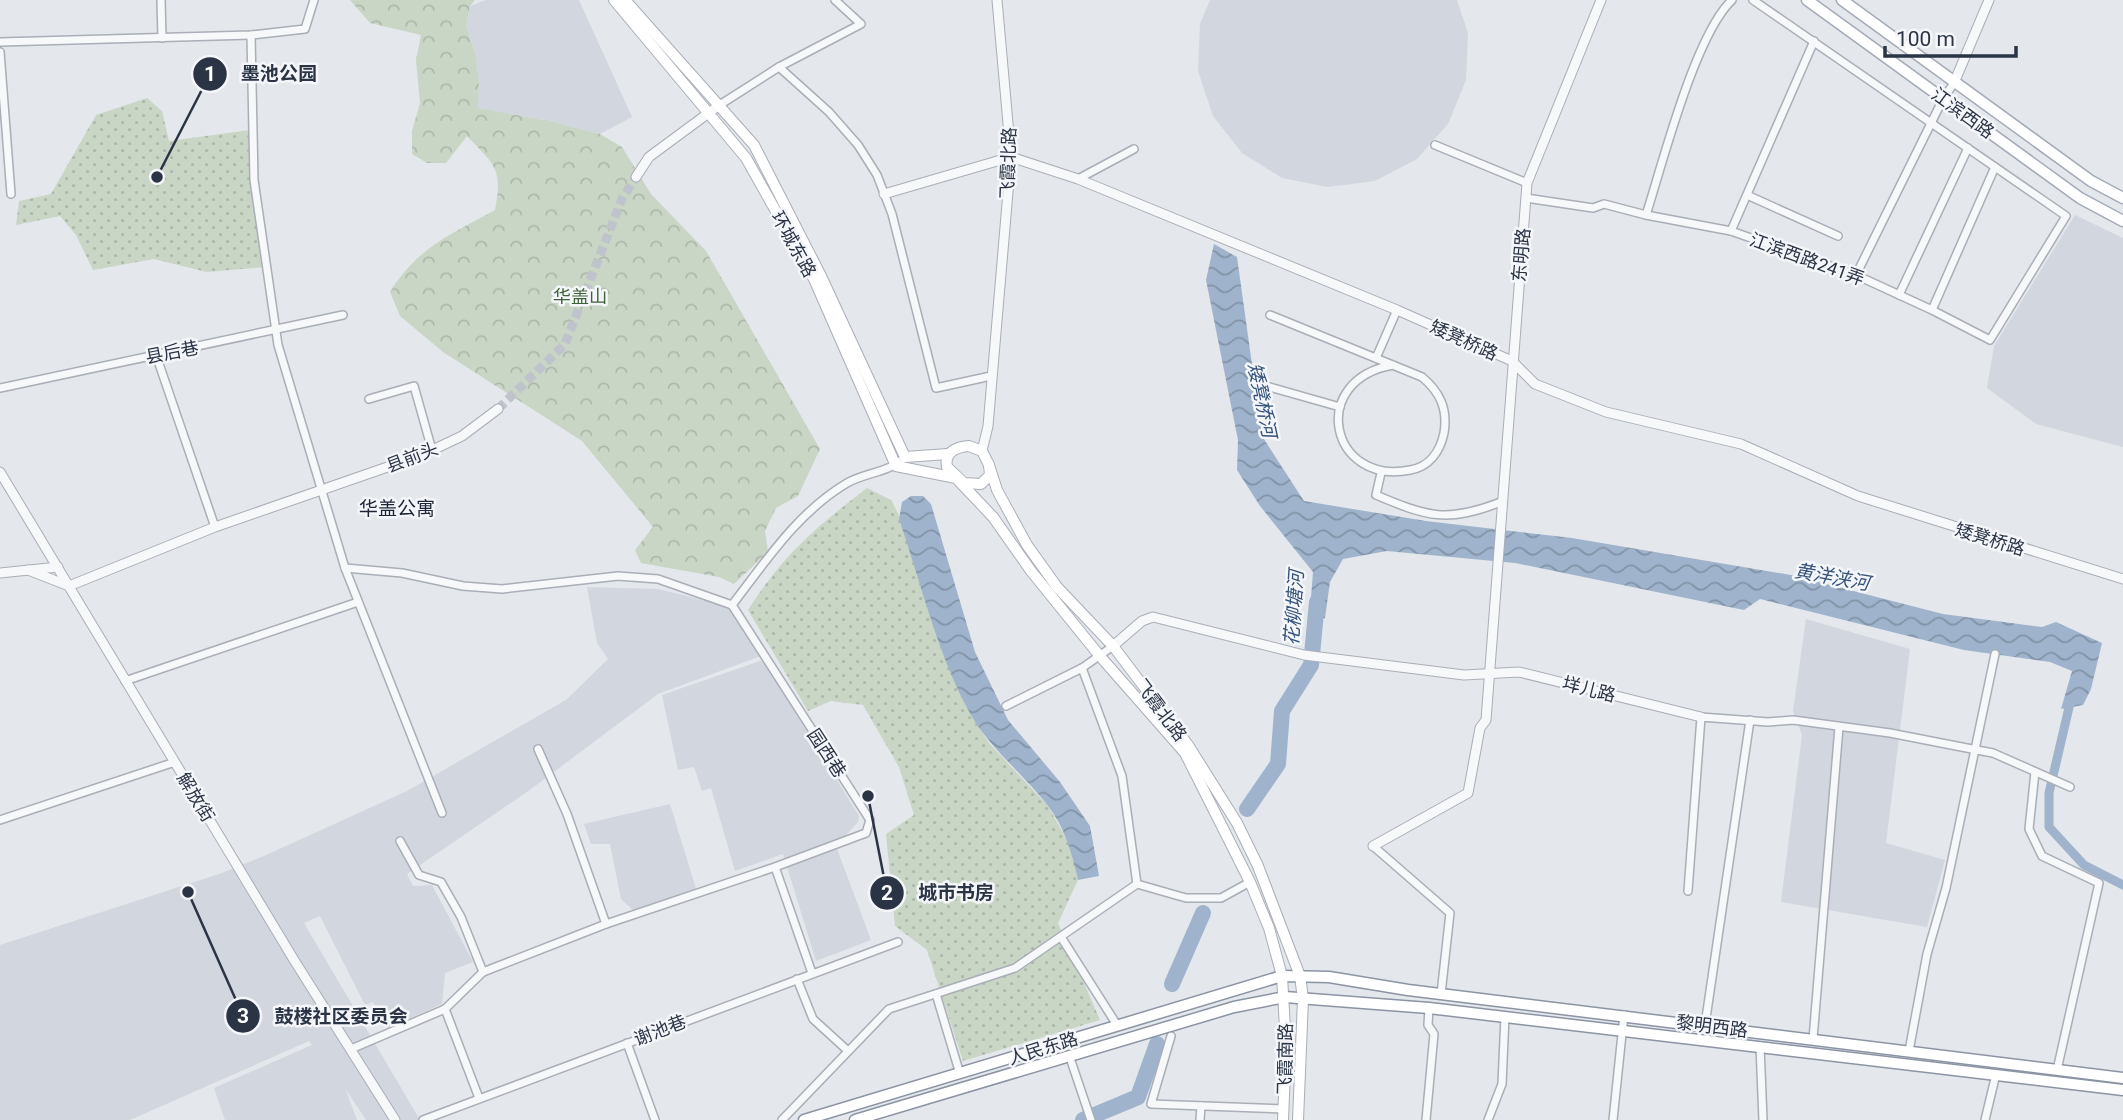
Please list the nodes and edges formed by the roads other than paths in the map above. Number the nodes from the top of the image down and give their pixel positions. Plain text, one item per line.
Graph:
1 (161, 0) edge
2 (314, 0) edge
3 (614, 0) edge
4 (625, 0) edge
5 (835, 0) edge
6 (997, 0) edge
7 (1601, 0) edge
8 (1731, 0) edge
9 (1753, 0) edge
10 (1807, 0) edge
11 (1842, 0) edge
12 (1989, 0) edge
13 (251, 35) junction
14 (162, 38) junction
15 (1814, 41) junction
16 (0, 42) edge
17 (0, 52) edge
18 (779, 66) junction
19 (1954, 83) junction
20 (1943, 99) junction
21 (718, 106) junction
22 (708, 112) junction
23 (1931, 123) junction
24 (1435, 145) dead end
25 (1968, 148) junction
26 (1134, 149) dead end
27 (1012, 156) junction
28 (1995, 167) junction
29 (636, 177) tunnel mouth
30 (1078, 178) junction
31 (1527, 183) junction
32 (11, 194) dead end
33 (884, 194) junction
34 (1747, 195) junction
35 (1526, 198) junction
36 (2123, 198) edge
37 (1646, 215) junction
38 (2123, 221) edge
39 (1731, 231) junction
40 (1838, 236) dead end
41 (1856, 275) junction
42 (1899, 295) junction
43 (1397, 310) junction
44 (1932, 310) junction
45 (343, 315) dead end
46 (1270, 315) dead end
47 (276, 331) junction
48 (156, 355) junction
49 (1376, 358) junction
50 (1512, 361) junction
51 (1393, 365) junction
52 (991, 376) junction
53 (1266, 386) dead end
54 (0, 388) edge
55 (369, 399) dead end
56 (1340, 407) junction
57 (498, 409) tunnel mouth
58 (432, 450) junction
59 (982, 451) junction
60 (948, 454) junction
61 (905, 457) junction
62 (989, 465) junction
63 (896, 466) junction
64 (0, 472) edge
65 (1381, 473) junction
66 (956, 478) junction
67 (319, 489) junction
68 (1501, 502) junction
69 (215, 527) junction
70 (58, 567) junction
71 (345, 569) junction
72 (28, 570) junction
73 (0, 573) edge
74 (2123, 579) edge
75 (69, 586) junction
76 (358, 602) junction
77 (732, 605) junction
78 (1114, 646) junction
79 (1995, 654) dead end
80 (1099, 655) junction
81 (1082, 668) junction
82 (1490, 673) junction
83 (125, 681) junction
84 (1006, 706) dead end
85 (1701, 717) junction
86 (1750, 720) junction
87 (1839, 727) junction
88 (538, 749) dead end
89 (1977, 750) junction
90 (174, 762) junction
91 (2035, 772) junction
92 (2070, 788) dead end
93 (442, 813) dead end
94 (0, 820) edge
95 (401, 841) dead end
96 (1373, 846) joint
97 (775, 867) junction
98 (1250, 882) junction
99 (1138, 884) junction
100 (1688, 891) dead end
101 (606, 924) junction
102 (1061, 937) junction
103 (898, 942) dead end
104 (483, 972) junction
105 (811, 973) junction
106 (1282, 976) junction
107 (1300, 976) junction
108 (797, 979) junction
109 (936, 994) junction
110 (1441, 994) junction
111 (1285, 997) junction
112 (1303, 999) junction
113 (1429, 1008) junction
114 (445, 1009) junction
115 (1624, 1015) junction
116 (1505, 1016) junction
117 (1117, 1025) junction
118 (1705, 1025) junction
119 (1623, 1029) junction
120 (1171, 1036) dead end
121 (1813, 1039) junction
122 (627, 1042) junction
123 (1760, 1045) junction
124 (351, 1049) junction
125 (846, 1050) junction
126 (1909, 1051) junction
127 (1069, 1055) junction
128 (2057, 1070) junction
129 (960, 1074) junction
130 (1996, 1074) junction
131 (2123, 1078) edge
132 (2123, 1090) edge
133 (478, 1098) junction
134 (1201, 1106) junction
135 (1284, 1115) edge
136 (395, 1120) edge
137 (423, 1120) edge
138 (655, 1120) edge
139 (782, 1120) edge
140 (804, 1120) edge
141 (855, 1120) edge
142 (1091, 1120) edge
143 (1200, 1120) edge
144 (1298, 1120) edge
145 (1426, 1120) edge
146 (1488, 1120) edge
147 (1613, 1120) edge
148 (1763, 1120) edge
149 (1985, 1120) edge

1 - 14 street
2 - 13 street
3 - 22 main road, 环城东路
4 - 21 main road, 环城东路
5 - 18 street
6 - 27 street, 飞霞北路
7 - 31 street, 东明路
8 - 37 street
9 - 15 street
10 - 20 main road, 江滨西路
11 - 19 main road, 江滨西路
12 - 19 street
13 - 14 street
13 - 47 street
14 - 16 street
15 - 23 street
15 - 34 street
17 - 32 street
18 - 21 street
18 - 33 street
19 - 20 street
19 - 36 main road, 江滨西路
20 - 23 street
20 - 38 main road, 江滨西路
21 - 22 street
21 - 61 main road, 环城东路
22 - 29 street
22 - 63 main road, 环城东路
23 - 25 street
23 - 41 street
24 - 31 street
25 - 28 street
25 - 42 street
26 - 30 street
27 - 30 street, 矮凳桥路
27 - 33 street
27 - 52 street, 飞霞北路
28 - 44 street
28 - 44 street, 江滨西路241弄
30 - 43 street, 矮凳桥路
31 - 35 street, 东明路
33 - 52 street
34 - 39 street
34 - 40 street
35 - 37 street, 江滨西路241弄
35 - 50 street, 东明路
37 - 39 street, 江滨西路241弄
39 - 41 street, 江滨西路241弄
41 - 42 street, 江滨西路241弄
42 - 44 street, 江滨西路241弄
43 - 49 street
43 - 50 street, 矮凳桥路
45 - 47 street, 县后巷
46 - 49 street
47 - 48 street, 县后巷
47 - 67 street
48 - 54 street, 县后巷
48 - 69 street
49 - 51 street
50 - 68 street, 东明路
50 - 74 street, 矮凳桥路
51 - 56 street
51 - 65 street
52 - 59 street, 飞霞北路
53 - 56 street
55 - 58 street
56 - 65 street
57 - 58 street, 县前头
58 - 67 street, 县前头
59 - 60 main road
59 - 62 main road, 飞霞北路
60 - 61 main road
60 - 66 main road, 飞霞北路
61 - 63 street
62 - 66 main road
62 - 78 main road, 飞霞北路
63 - 66 main road
63 - 77 street
64 - 70 street, 解放街
65 - 68 street
66 - 80 main road, 飞霞北路
67 - 69 street
67 - 71 street
68 - 82 street, 东明路
69 - 75 street
70 - 72 street
70 - 75 street, 解放街
71 - 76 street
71 - 77 street
72 - 73 street
72 - 75 street
75 - 83 street, 解放街
76 - 83 street
76 - 93 street
77 - 97 street, 园西巷
78 - 80 street
78 - 82 street, 垟儿路
78 - 107 main road, 飞霞北路
79 - 89 street
80 - 81 street
80 - 98 main road, 飞霞北路
81 - 84 street
81 - 99 street
82 - 85 street, 垟儿路
82 - 96 street, 东明路
83 - 90 street, 解放街
85 - 86 street, 垟儿路
85 - 100 street
86 - 87 street, 垟儿路
86 - 118 street
87 - 89 street, 垟儿路
87 - 121 street
88 - 101 street
89 - 91 street, 垟儿路
89 - 126 street
90 - 94 street
90 - 124 street, 解放街
91 - 92 street, 垟儿路
91 - 128 street
95 - 104 street
96 - 110 street
97 - 101 street
97 - 105 street
98 - 99 street
98 - 106 main road, 飞霞北路
99 - 102 street
101 - 104 street
102 - 109 street
102 - 117 street
103 - 105 street, 谢池巷
104 - 114 street
105 - 108 street, 谢池巷
106 - 107 main road, 人民东路
106 - 111 main road, 飞霞南路
106 - 117 main road, 人民东路
107 - 110 main road, 黎明西路
107 - 112 main road, 飞霞北路
108 - 122 street, 谢池巷
108 - 125 street
109 - 125 street
109 - 129 street
110 - 115 main road, 黎明西路
111 - 112 main road, 人民东路
111 - 127 main road, 人民东路
111 - 135 main road, 飞霞南路
112 - 113 main road, 黎明西路
112 - 144 main road, 飞霞南路
113 - 116 main road, 黎明西路
113 - 145 street
114 - 124 street
114 - 133 street
115 - 118 main road, 黎明西路
115 - 119 street
116 - 119 main road, 黎明西路
116 - 146 street
117 - 129 main road, 人民东路
118 - 121 main road, 黎明西路
119 - 123 main road, 黎明西路
119 - 147 street
120 - 134 street
121 - 126 main road, 黎明西路
122 - 133 street, 谢池巷
122 - 138 street
123 - 130 main road, 黎明西路
123 - 148 street
124 - 136 street, 解放街
125 - 139 street
126 - 128 main road, 黎明西路
127 - 141 main road, 人民东路
127 - 142 street
128 - 131 main road, 黎明西路
129 - 140 main road, 人民东路
130 - 132 main road, 黎明西路
130 - 149 street
133 - 137 street, 谢池巷
134 - 135 street
134 - 143 street

